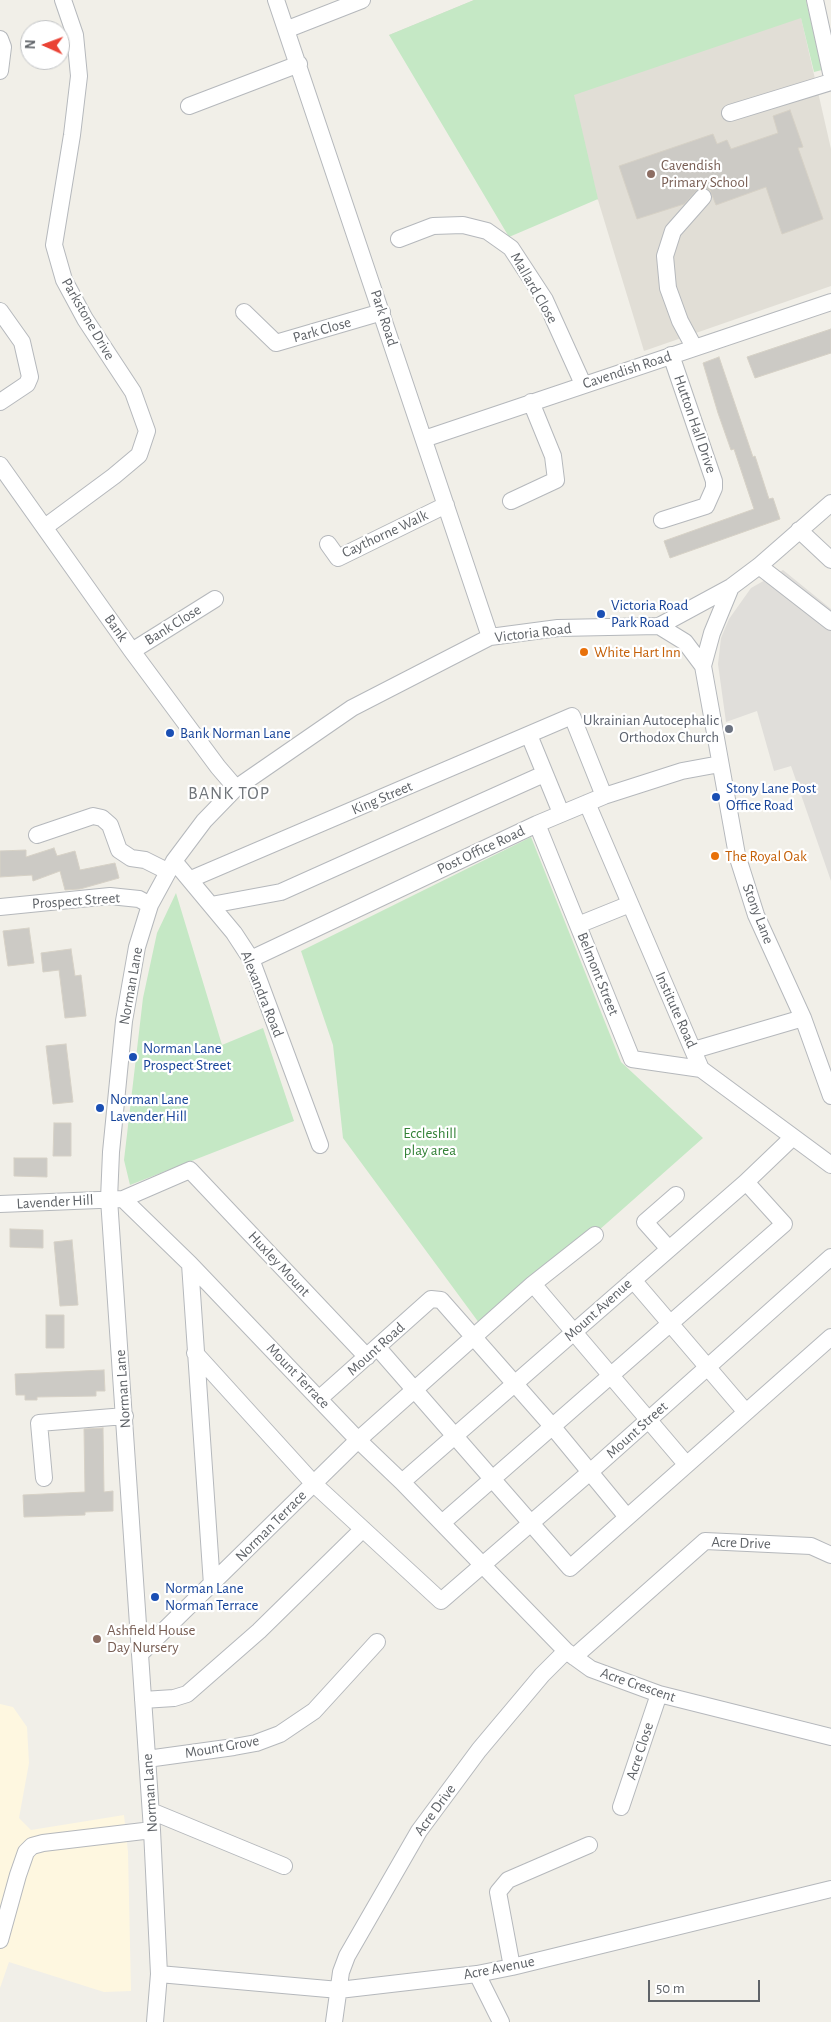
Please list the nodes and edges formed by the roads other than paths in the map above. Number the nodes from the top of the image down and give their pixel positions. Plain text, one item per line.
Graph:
1 (63, 0) edge
2 (276, 0) edge
3 (362, 0) edge
4 (815, 0) edge
5 (288, 29) junction
6 (0, 39) edge
7 (299, 64) junction
8 (0, 71) edge
9 (831, 73) edge
10 (831, 82) edge
11 (189, 106) dead end
12 (730, 113) dead end
13 (703, 196) dead end
14 (399, 239) dead end
15 (831, 302) edge
16 (0, 311) edge
17 (244, 312) dead end
18 (382, 312) junction
19 (694, 347) junction
20 (671, 355) junction
21 (583, 384) junction
22 (0, 402) edge
23 (531, 402) junction
24 (424, 439) junction
25 (0, 465) edge
26 (511, 501) dead end
27 (831, 503) edge
28 (446, 505) junction
29 (662, 520) dead end
30 (45, 527) junction
31 (798, 530) junction
32 (328, 544) dead end
33 (831, 560) edge
34 (759, 566) junction
35 (730, 587) junction
36 (214, 600) dead end
37 (831, 622) edge
38 (659, 626) junction
39 (490, 637) junction
40 (132, 650) junction
41 (703, 666) junction
42 (529, 735) junction
43 (720, 764) junction
44 (544, 774) junction
45 (236, 788) junction
46 (604, 796) junction
47 (588, 803) junction
48 (561, 813) junction
49 (536, 824) junction
50 (37, 835) dead end
51 (170, 866) junction
52 (191, 879) junction
53 (150, 904) junction
54 (630, 904) junction
55 (211, 905) junction
56 (0, 907) edge
57 (578, 925) junction
58 (251, 959) junction
59 (803, 1018) junction
60 (694, 1050) junction
61 (701, 1069) junction
62 (831, 1096) edge
63 (792, 1138) junction
64 (320, 1145) dead end
65 (831, 1165) edge
66 (746, 1182) junction
67 (676, 1195) dead end
68 (116, 1199) junction
69 (0, 1204) edge
70 (595, 1235) dead end
71 (668, 1249) junction
72 (831, 1256) edge
73 (190, 1264) junction
74 (632, 1280) junction
75 (534, 1284) junction
76 (670, 1323) junction
77 (575, 1331) junction
78 (474, 1337) junction
79 (831, 1337) edge
80 (372, 1352) junction
81 (195, 1353) junction
82 (707, 1367) junction
83 (612, 1376) junction
84 (515, 1384) junction
85 (414, 1390) junction
86 (320, 1398) junction
87 (745, 1411) junction
88 (125, 1416) junction
89 (648, 1418) junction
90 (552, 1426) junction
91 (453, 1436) junction
92 (358, 1440) junction
93 (686, 1464) junction
94 (590, 1472) junction
95 (44, 1478) dead end
96 (492, 1479) junction
97 (402, 1482) junction
98 (314, 1484) junction
99 (626, 1517) junction
100 (442, 1523) junction
101 (530, 1523) junction
102 (362, 1529) junction
103 (831, 1555) edge
104 (481, 1565) junction
105 (212, 1585) junction
106 (377, 1642) dead end
107 (140, 1654) junction
108 (570, 1654) junction
109 (659, 1694) junction
110 (143, 1700) junction
111 (831, 1737) edge
112 (147, 1759) junction
113 (621, 1808) dead end
114 (151, 1811) junction
115 (152, 1830) junction
116 (589, 1845) dead end
117 (284, 1866) dead end
118 (831, 1889) edge
119 (0, 1940) edge
120 (512, 1968) junction
121 (160, 1974) junction
122 (477, 1974) junction
123 (339, 1990) junction
124 (155, 2022) edge
125 (334, 2022) edge
126 (501, 2022) edge

1 - 30 street, Parkstone Drive
2 - 5 street, Park Road
3 - 5 street
4 - 9 street
5 - 7 street, Park Road
6 - 8 street
7 - 11 street
7 - 18 street, Park Road
10 - 12 street
13 - 19 street
14 - 21 street, Mallard Close
15 - 19 street, Cavendish Road
16 - 22 street
17 - 18 street, Park Close
18 - 24 street, Park Road
19 - 20 street, Cavendish Road
20 - 21 street, Cavendish Road
20 - 29 street, Hutton Hall Drive
21 - 23 street, Cavendish Road
23 - 24 street, Cavendish Road
23 - 26 street
24 - 28 street, Park Road
25 - 30 street, Bank
27 - 31 street, Victoria Road
28 - 32 street, Caythorne Walk
28 - 39 street, Park Road
30 - 40 street, Bank
31 - 33 street
31 - 34 street, Victoria Road
34 - 35 street, Victoria Road
34 - 37 street
35 - 38 street, Victoria Road
35 - 41 street, Stony Lane
36 - 40 street, Bank Close
38 - 39 street, Victoria Road
38 - 41 street, Stony Lane
39 - 45 street, Victoria Road
40 - 45 street, Bank
41 - 43 street, Stony Lane
42 - 44 street
42 - 46 street, King Street
42 - 52 street, King Street
43 - 46 street, Post Office Road
43 - 59 street, Stony Lane
44 - 48 street
44 - 55 street
45 - 51 street, Norman Lane
46 - 47 street, Post Office Road
47 - 48 street, Post Office Road
47 - 54 street, Institute Road
48 - 49 street, Post Office Road
49 - 57 street, Belmont Street
49 - 58 street, Post Office Road
50 - 51 street
51 - 52 street, Alexandra Road
51 - 53 street, Norman Lane
52 - 55 street, Alexandra Road
53 - 56 street, Prospect Street
53 - 68 street, Norman Lane
54 - 57 street
54 - 60 street, Institute Road
55 - 58 street, Alexandra Road
57 - 61 street, Belmont Street
58 - 64 street, Alexandra Road
59 - 60 street
59 - 62 street, Stony Lane
60 - 61 street, Institute Road
61 - 63 street
63 - 65 street
63 - 66 street, Mount Avenue
66 - 71 street, Mount Avenue
66 - 76 street
67 - 71 street
68 - 69 street, Lavender Hill
68 - 73 street, Mount Terrace
68 - 80 street, Huxley Mount
68 - 88 street, Norman Lane
70 - 75 street, Norman Terrace
71 - 74 street, Mount Avenue
72 - 82 street, Mount Street
73 - 81 street
73 - 86 street, Mount Terrace
74 - 76 street
74 - 77 street, Mount Avenue
75 - 77 street
75 - 78 street, Norman Terrace
76 - 82 street
76 - 83 street
77 - 83 street
77 - 84 street, Mount Avenue
78 - 80 street, Mount Road
78 - 84 street
78 - 85 street, Norman Terrace
79 - 87 street
80 - 85 street, Huxley Mount
80 - 86 street, Mount Road
81 - 98 street
81 - 105 street
82 - 87 street
82 - 89 street, Mount Street
83 - 89 street
83 - 90 street
84 - 90 street
84 - 91 street, Mount Avenue
85 - 91 street, Huxley Mount
85 - 92 street, Norman Terrace
86 - 92 street, Mount Terrace
87 - 93 street
88 - 95 street
88 - 107 street, Norman Lane
89 - 93 street
89 - 94 street, Mount Street
90 - 94 street
90 - 96 street
91 - 96 street, Huxley Mount
91 - 97 street, Mount Avenue
92 - 97 street, Mount Terrace
92 - 98 street, Norman Terrace
93 - 99 street
94 - 99 street
94 - 101 street, Mount Street
96 - 100 street
96 - 101 street, Huxley Mount
97 - 100 street, Mount Terrace
98 - 102 street
98 - 105 street, Norman Terrace
99 - 101 street, Huxley Mount
100 - 104 street, Mount Terrace
101 - 104 street, Mount Street
102 - 104 street, Mount Street
102 - 110 street
103 - 108 street, Acre Drive
104 - 108 street, Acre Crescent
105 - 107 street, Norman Terrace
106 - 112 street, Mount Grove
107 - 110 street, Norman Lane
108 - 109 street, Acre Crescent
108 - 123 street, Acre Drive
109 - 111 street, Acre Crescent
109 - 113 street, Acre Close
110 - 112 street, Norman Lane
112 - 114 street, Norman Lane
114 - 115 street, Norman Lane
114 - 117 street
115 - 119 street
115 - 121 street, Norman Lane
116 - 120 street
118 - 120 street, Acre Avenue
120 - 122 street, Acre Avenue
121 - 123 street, Acre Avenue
121 - 124 street, Norman Lane
122 - 123 street, Acre Avenue
122 - 126 street
123 - 125 street, Acre Drive

